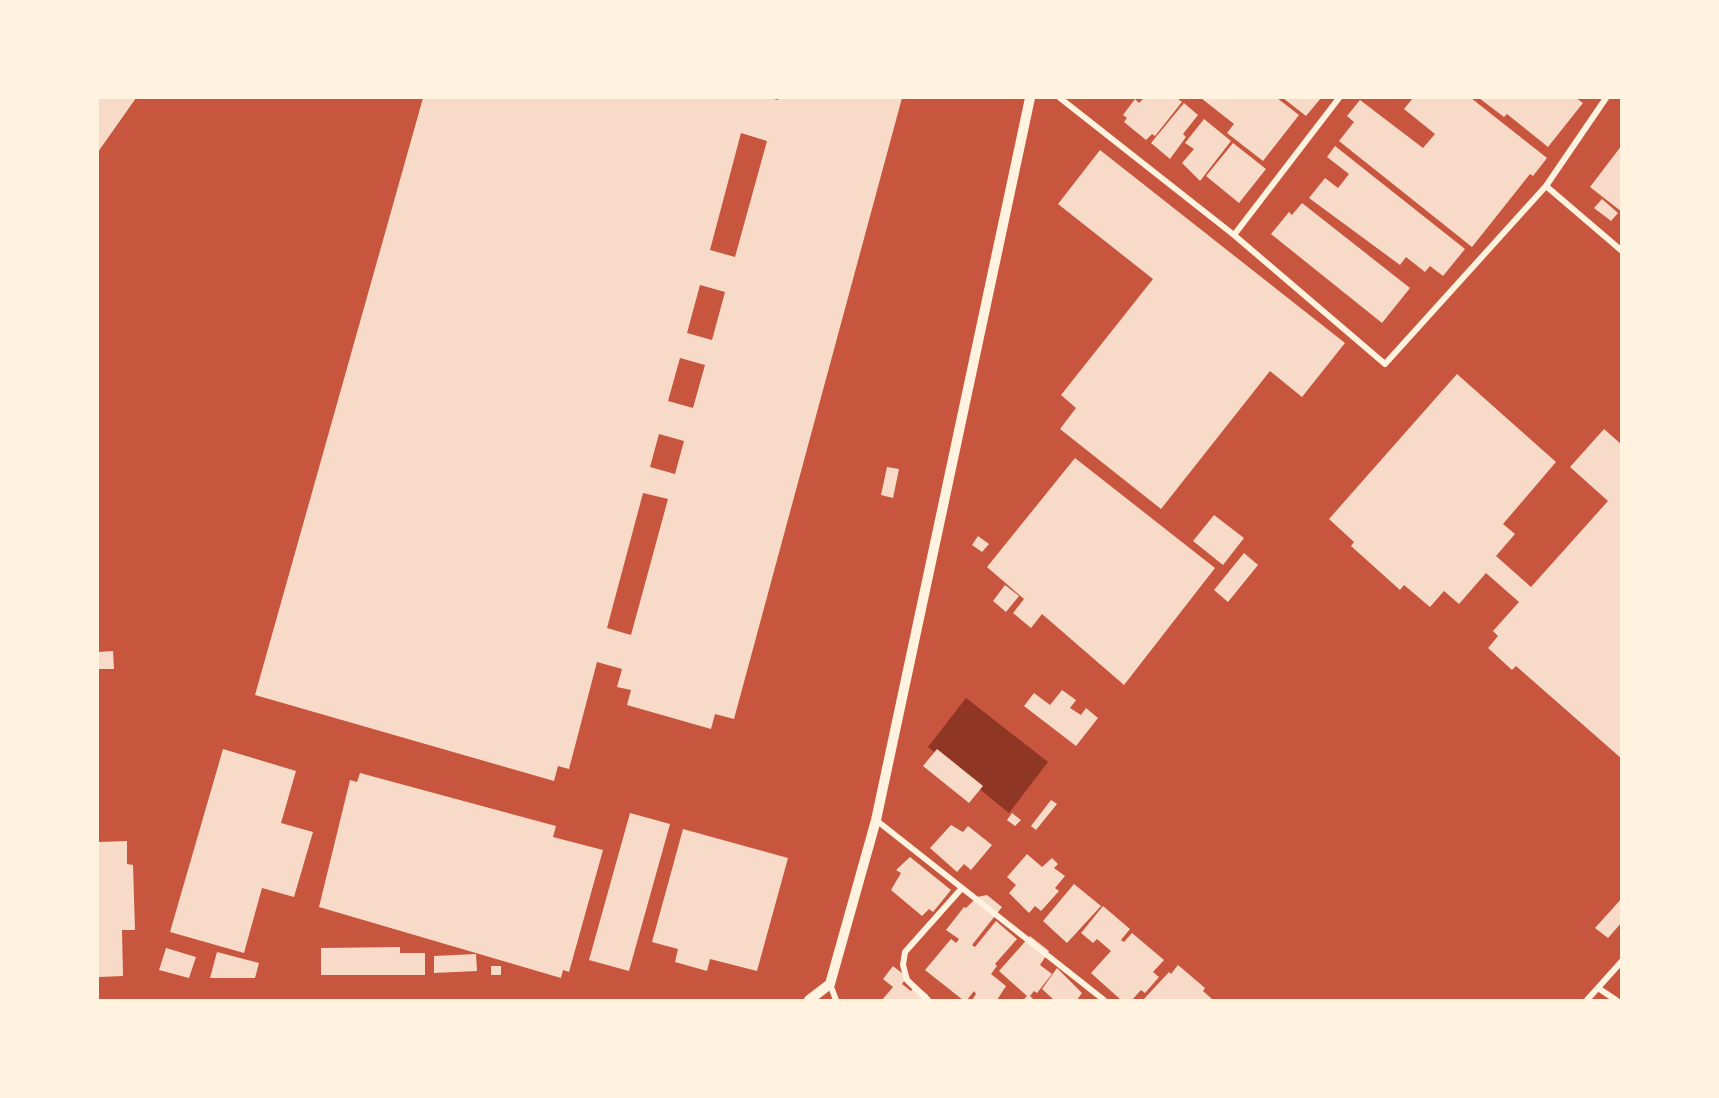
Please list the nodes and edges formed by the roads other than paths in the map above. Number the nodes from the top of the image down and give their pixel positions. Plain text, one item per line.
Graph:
1 (1030, 98) edge
2 (1060, 98) edge
3 (1339, 98) edge
4 (1606, 98) edge
5 (1546, 186) junction
6 (1234, 235) junction
7 (1622, 251) edge
8 (876, 820) junction
9 (962, 888) junction
10 (1622, 961) edge
11 (830, 984) junction
12 (1598, 988) junction
13 (809, 1000) edge
14 (836, 1000) edge
15 (928, 1000) edge
16 (1104, 1000) edge
17 (1587, 1000) edge
18 (1616, 1000) edge

1 - 8 street
2 - 6 street
3 - 6 street
4 - 5 street
5 - 6 street
5 - 7 street
8 - 9 street
8 - 11 street
9 - 15 street
9 - 16 street
10 - 12 street
11 - 13 street
11 - 14 street
12 - 17 street
12 - 18 street

